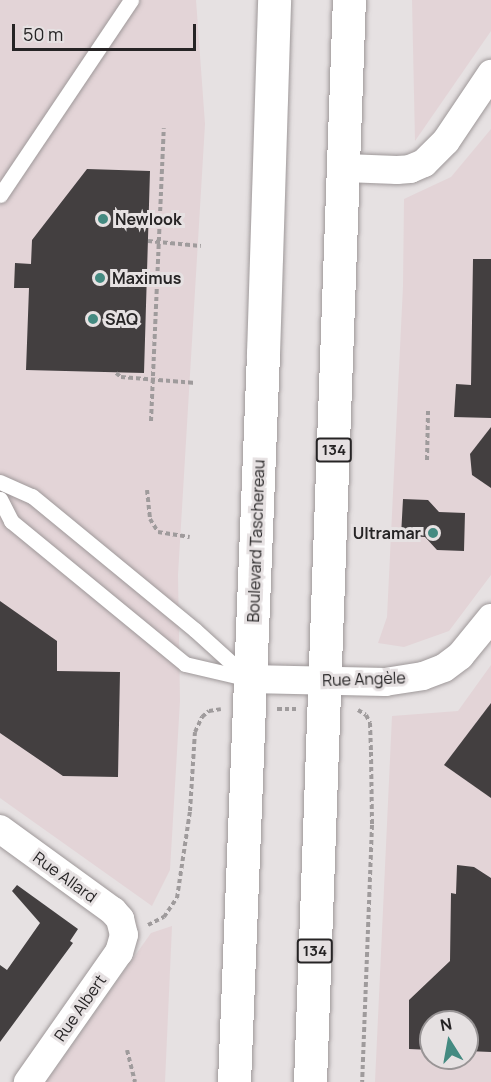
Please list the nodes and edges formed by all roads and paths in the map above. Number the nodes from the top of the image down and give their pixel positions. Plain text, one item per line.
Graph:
1 (131, 0) edge
2 (274, 0) edge
3 (349, 0) edge
4 (491, 74) edge
5 (164, 128) dead end
6 (345, 168) junction
7 (0, 195) edge
8 (148, 241) dead end
9 (160, 242) junction
10 (201, 246) dead end
11 (116, 373) dead end
12 (153, 379) junction
13 (196, 383) dead end
14 (428, 411) dead end
15 (151, 421) dead end
16 (427, 460) dead end
17 (0, 482) edge
18 (147, 490) dead end
19 (0, 500) edge
20 (190, 537) dead end
21 (491, 618) edge
22 (249, 694) junction
23 (324, 695) junction
24 (0, 829) edge
25 (135, 927) junction
26 (127, 1050) dead end
27 (28, 1082) edge
28 (135, 1082) edge
29 (234, 1082) edge
30 (310, 1082) edge
31 (362, 1082) edge

1 - 7 lane
2 - 22 main road, Boulevard Taschereau
3 - 6 main road, 134
4 - 6 street
5 - 9 path
6 - 23 main road, 134
8 - 9 path
9 - 10 path
9 - 12 path
11 - 12 path
12 - 13 path
12 - 15 path
14 - 16 path
17 - 22 lane
18 - 20 path
19 - 22 lane
21 - 23 street, Rue Angèle
22 - 23 street, Rue Angèle
22 - 23 path, Rue Angèle
22 - 25 path, Rue Angèle
22 - 29 main road, Boulevard Taschereau
23 - 30 main road, 134
23 - 31 path, Rue Angèle
24 - 25 street, Rue Allard
25 - 27 street, Rue Albert
26 - 28 path

